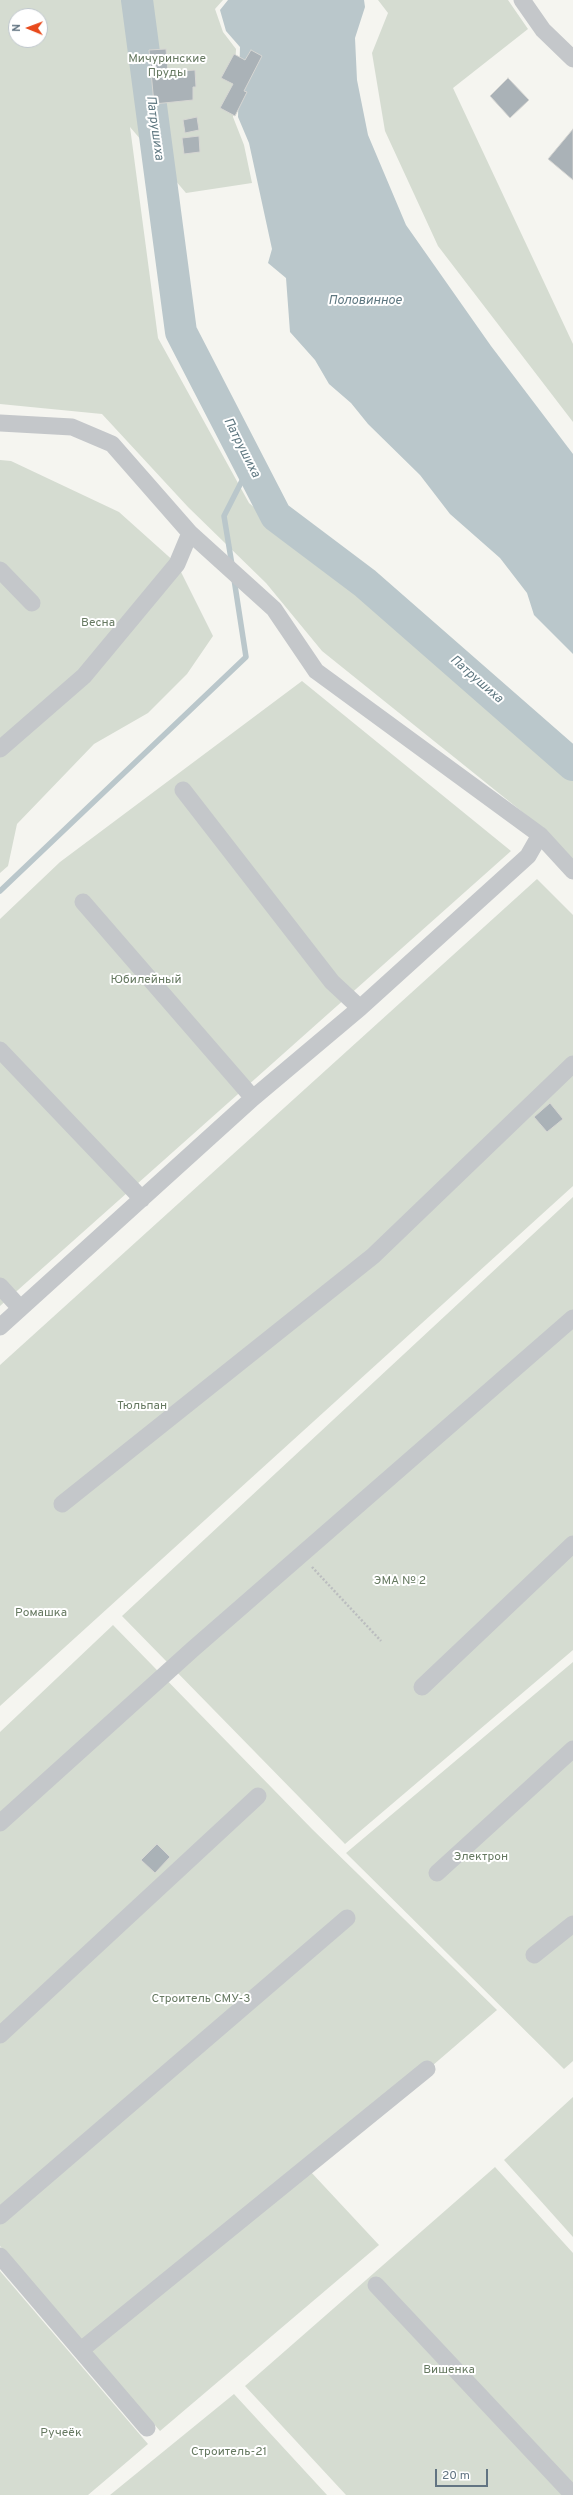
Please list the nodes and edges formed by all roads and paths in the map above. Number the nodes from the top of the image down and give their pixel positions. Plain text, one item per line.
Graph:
1 (522, 0) edge
2 (573, 59) edge
3 (0, 423) edge
4 (190, 533) junction
5 (0, 570) edge
6 (32, 603) dead end
7 (0, 749) edge
8 (183, 790) dead end
9 (540, 835) junction
10 (573, 871) edge
11 (83, 902) dead end
12 (360, 1008) junction
13 (0, 1050) edge
14 (573, 1064) edge
15 (253, 1098) junction
16 (142, 1200) junction
17 (0, 1286) edge
18 (20, 1308) junction
19 (573, 1318) edge
20 (0, 1326) edge
21 (62, 1504) dead end
22 (573, 1544) edge
23 (302, 1556) junction
24 (381, 1641) dead end
25 (422, 1687) dead end
26 (573, 1749) edge
27 (258, 1796) dead end
28 (0, 1823) edge
29 (437, 1873) dead end
30 (347, 1918) dead end
31 (573, 1924) edge
32 (534, 1955) dead end
33 (0, 2035) edge
34 (426, 2069) dead end
35 (0, 2216) edge
36 (1, 2261) edge
37 (376, 2285) dead end
38 (81, 2350) junction
39 (147, 2428) dead end
40 (573, 2495) edge

1 - 2 street
3 - 4 street
4 - 7 street
4 - 9 street
5 - 6 street
8 - 12 street
9 - 10 street
9 - 12 street
11 - 15 street
12 - 15 street
13 - 16 street
14 - 21 street
15 - 16 street
16 - 18 street
17 - 18 street
18 - 20 street
19 - 23 street
22 - 25 street
23 - 24 path
23 - 28 street
26 - 29 street
27 - 33 street
30 - 35 street
31 - 32 street
34 - 38 street
36 - 38 street
37 - 40 street
38 - 39 street

